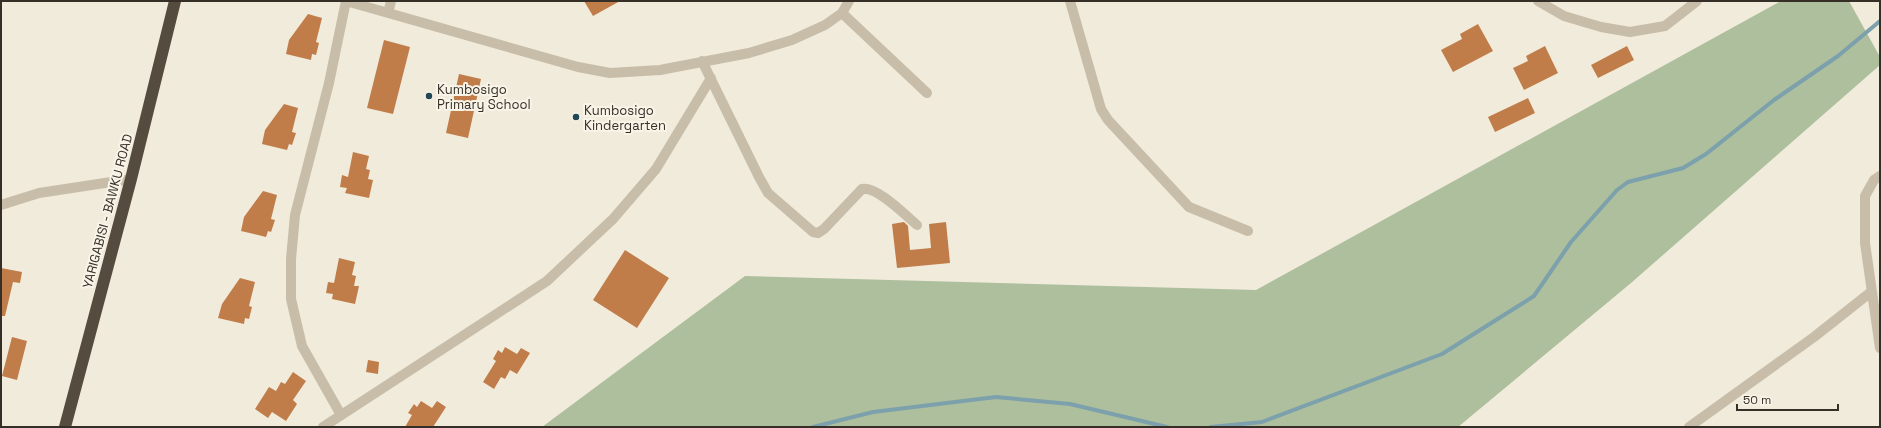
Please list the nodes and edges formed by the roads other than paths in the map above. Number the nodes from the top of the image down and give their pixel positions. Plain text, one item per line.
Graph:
1 (175, 1) edge
2 (346, 1) edge
3 (391, 1) edge
4 (849, 1) edge
5 (1070, 1) edge
6 (1538, 1) edge
7 (1697, 1) edge
8 (388, 13) junction
9 (842, 13) junction
10 (702, 61) junction
11 (711, 78) junction
12 (927, 93) dead end
13 (1880, 176) edge
14 (131, 179) junction
15 (1, 205) edge
16 (916, 225) dead end
17 (1248, 231) dead end
18 (1871, 292) junction
19 (1880, 348) edge
20 (341, 415) junction
21 (64, 427) edge
22 (323, 427) edge
23 (1689, 427) edge

1 - 14 highway, YARIGABISI - BAWKU ROAD
2 - 8 street
2 - 20 street
3 - 8 street
4 - 9 street
5 - 17 street
6 - 7 street
8 - 10 street
9 - 10 street
9 - 12 street
10 - 11 street
11 - 16 street
11 - 20 street
13 - 18 street
14 - 15 street
14 - 21 highway, YARIGABISI - BAWKU ROAD
18 - 19 street
18 - 23 street
20 - 22 street

